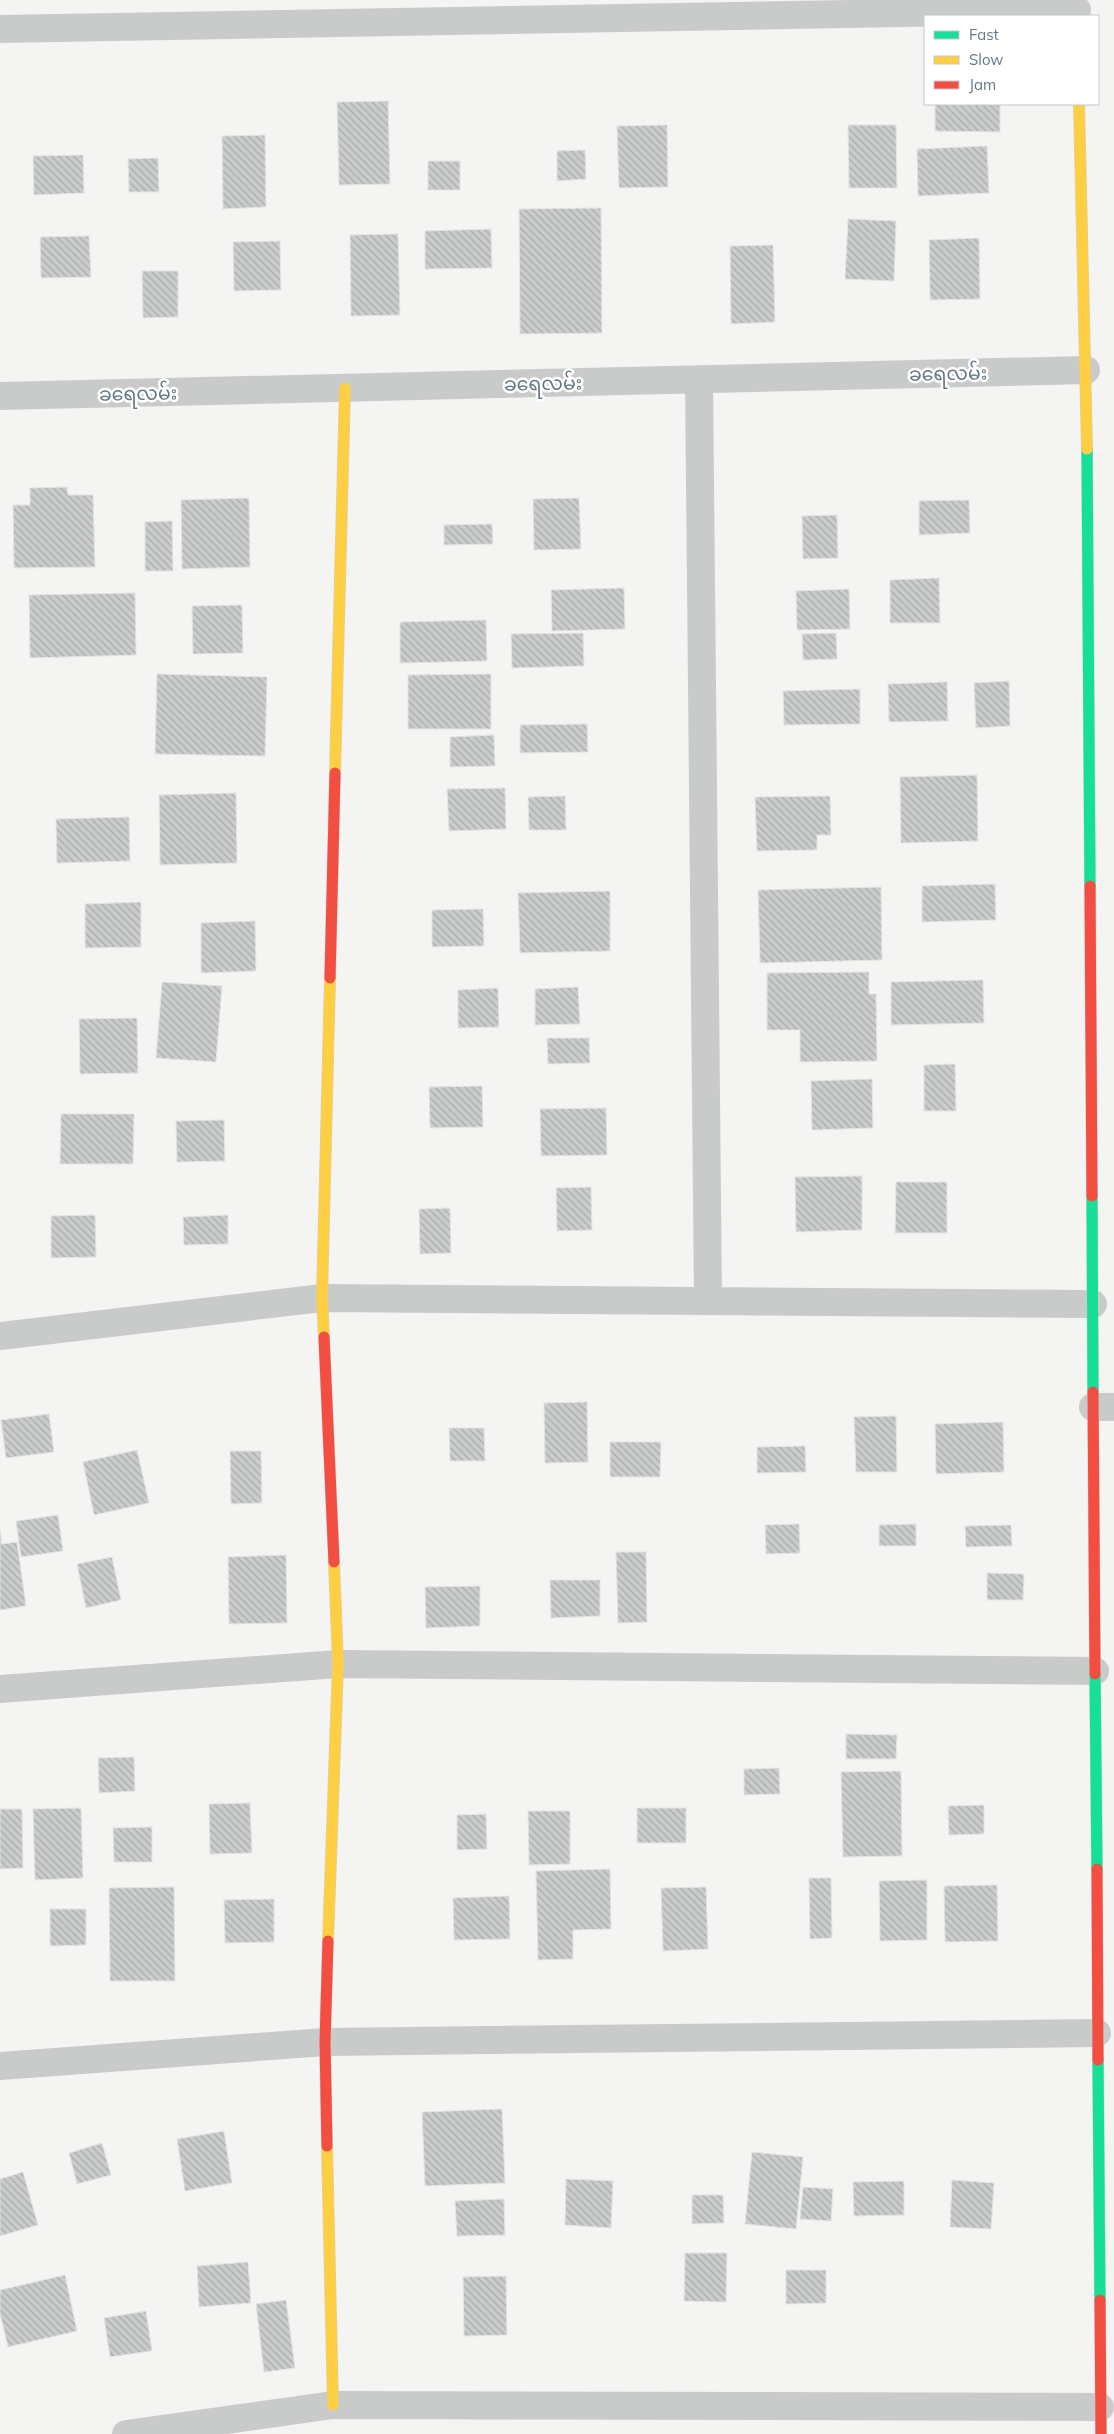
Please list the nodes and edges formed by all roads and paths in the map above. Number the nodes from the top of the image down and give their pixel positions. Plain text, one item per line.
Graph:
1 (1077, 9) edge
2 (0, 29) edge
3 (1079, 105) edge
4 (1086, 370) junction
5 (699, 379) junction
6 (345, 388) junction
7 (0, 396) edge
8 (322, 1298) junction
9 (708, 1301) junction
10 (1093, 1304) junction
11 (0, 1336) edge
12 (1104, 1407) edge
13 (338, 1664) junction
14 (1095, 1672) junction
15 (0, 1689) edge
16 (1097, 2033) junction
17 (325, 2042) junction
18 (0, 2066) edge
19 (333, 2405) junction
20 (1100, 2407) junction
21 (126, 2434) edge
22 (1101, 2434) edge

1 - 2 street
3 - 4 street
4 - 5 street, ခရေလမ်း
4 - 10 street
5 - 6 street, ခရေလမ်း
5 - 9 street
6 - 7 street, ခရေလမ်း
6 - 8 street
8 - 9 street
8 - 11 street
8 - 13 street
9 - 10 street
10 - 12 street
12 - 14 street
13 - 14 street
13 - 15 street
13 - 17 street
14 - 16 street
16 - 17 street
16 - 20 street
17 - 18 street
17 - 19 street
19 - 20 street
19 - 21 street
20 - 22 street

